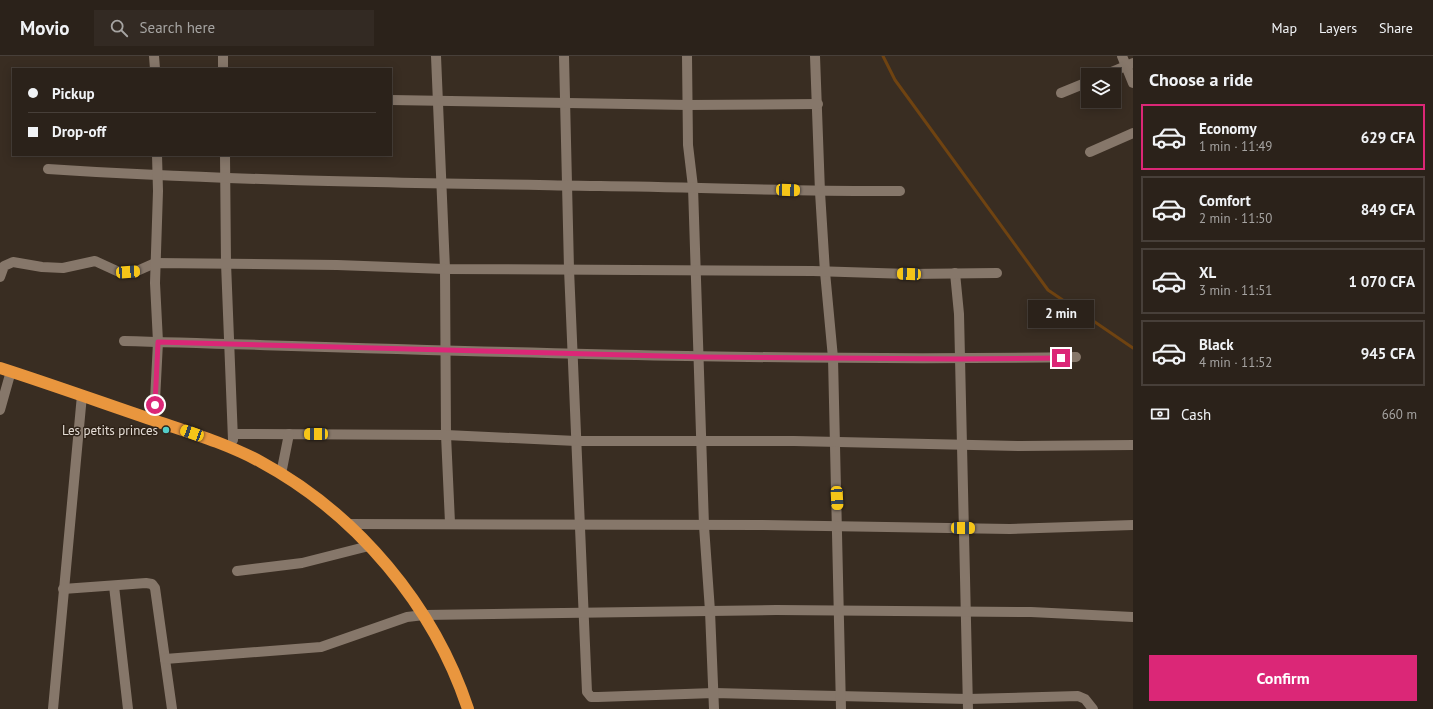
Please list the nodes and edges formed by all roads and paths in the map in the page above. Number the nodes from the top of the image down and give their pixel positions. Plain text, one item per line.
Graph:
1 (154, 56) edge
2 (223, 56) edge
3 (436, 56) edge
4 (564, 56) edge
5 (687, 56) edge
6 (815, 56) edge
7 (1122, 56) edge
8 (1129, 65) edge
9 (155, 68) edge
10 (223, 68) edge
11 (1133, 82) edge
12 (1081, 85) edge
13 (1061, 93) dead end
14 (392, 100) edge
15 (436, 101) junction
16 (565, 103) junction
17 (818, 104) junction
18 (688, 105) junction
19 (1133, 133) edge
20 (1090, 152) dead end
21 (157, 156) edge
22 (225, 156) edge
23 (48, 169) dead end
24 (158, 176) junction
25 (225, 177) junction
26 (442, 183) junction
27 (567, 185) junction
28 (693, 187) junction
29 (900, 191) dead end
30 (820, 192) junction
31 (155, 263) junction
32 (226, 263) junction
33 (445, 269) junction
34 (569, 269) junction
35 (696, 270) junction
36 (825, 272) junction
37 (955, 273) junction
38 (997, 273) dead end
39 (0, 277) edge
40 (124, 341) dead end
41 (158, 342) junction
42 (230, 344) junction
43 (446, 349) junction
44 (573, 353) junction
45 (699, 357) junction
46 (1076, 357) dead end
47 (833, 358) junction
48 (959, 359) junction
49 (6, 370) edge
50 (82, 395) junction
51 (0, 410) edge
52 (154, 420) junction
53 (233, 434) junction
54 (288, 434) junction
55 (446, 435) junction
56 (576, 440) junction
57 (702, 441) junction
58 (834, 442) junction
59 (1133, 445) edge
60 (962, 446) junction
61 (233, 448) junction
62 (282, 474) junction
63 (450, 523) junction
64 (347, 524) junction
65 (579, 525) junction
66 (704, 526) junction
67 (838, 526) junction
68 (1133, 526) edge
69 (963, 528) junction
70 (370, 546) junction
71 (237, 571) dead end
72 (114, 586) junction
73 (63, 589) junction
74 (710, 611) junction
75 (838, 611) junction
76 (968, 612) junction
77 (583, 613) junction
78 (424, 615) junction
79 (1133, 617) edge
80 (165, 659) junction
81 (714, 693) junction
82 (841, 696) junction
83 (968, 704) edge
84 (53, 709) edge
85 (128, 709) edge
86 (172, 709) edge
87 (468, 709) edge
88 (714, 709) edge
89 (841, 709) edge
90 (1093, 709) edge

1 - 9 street
2 - 10 street
3 - 15 street
4 - 16 street
5 - 18 street
6 - 17 street
7 - 8 street
8 - 11 street
12 - 13 street
14 - 15 street
15 - 16 street
15 - 26 street
16 - 18 street
16 - 27 street
17 - 18 street
17 - 30 street
18 - 28 street
19 - 20 street
21 - 24 street
22 - 25 street
23 - 24 street
24 - 25 street
24 - 31 street
25 - 26 street
25 - 32 street
26 - 27 street
26 - 33 street
27 - 28 street
27 - 34 street
28 - 30 street
28 - 35 street
29 - 30 street
30 - 36 street
31 - 32 street
31 - 39 street
31 - 41 street
32 - 33 street
32 - 42 street
33 - 34 street
33 - 43 street
34 - 35 street
34 - 44 street
35 - 36 street
35 - 45 street
36 - 37 street
36 - 47 street
37 - 38 street
37 - 48 street
40 - 41 street
41 - 42 street
41 - 52 street
42 - 43 street
42 - 53 street
43 - 44 street
43 - 55 street
44 - 45 street
44 - 56 street
45 - 47 street
45 - 57 street
46 - 48 street
47 - 48 street
47 - 58 street
48 - 60 street
49 - 50 highway
49 - 51 street
50 - 52 highway
50 - 73 street
52 - 61 highway
53 - 54 street
53 - 61 street
54 - 55 street
54 - 62 street
55 - 56 street
55 - 63 street
56 - 57 street
56 - 65 street
57 - 58 street
57 - 66 street
58 - 60 street
58 - 67 street
59 - 60 street
60 - 69 street
61 - 62 highway
62 - 64 highway
63 - 64 street
63 - 65 street
64 - 70 highway
65 - 66 street
65 - 77 street
66 - 67 street
66 - 74 street
67 - 69 street
67 - 75 street
68 - 69 street
69 - 76 street
70 - 71 street
70 - 78 highway
72 - 73 street
72 - 80 street
72 - 85 street
73 - 84 street
74 - 75 street
74 - 77 street
74 - 81 street
75 - 76 street
75 - 82 street
76 - 79 street
76 - 83 street
77 - 78 street
77 - 81 street
78 - 80 street
78 - 87 highway
80 - 86 street
81 - 82 street
81 - 88 street
82 - 83 street
82 - 89 street
83 - 90 street

